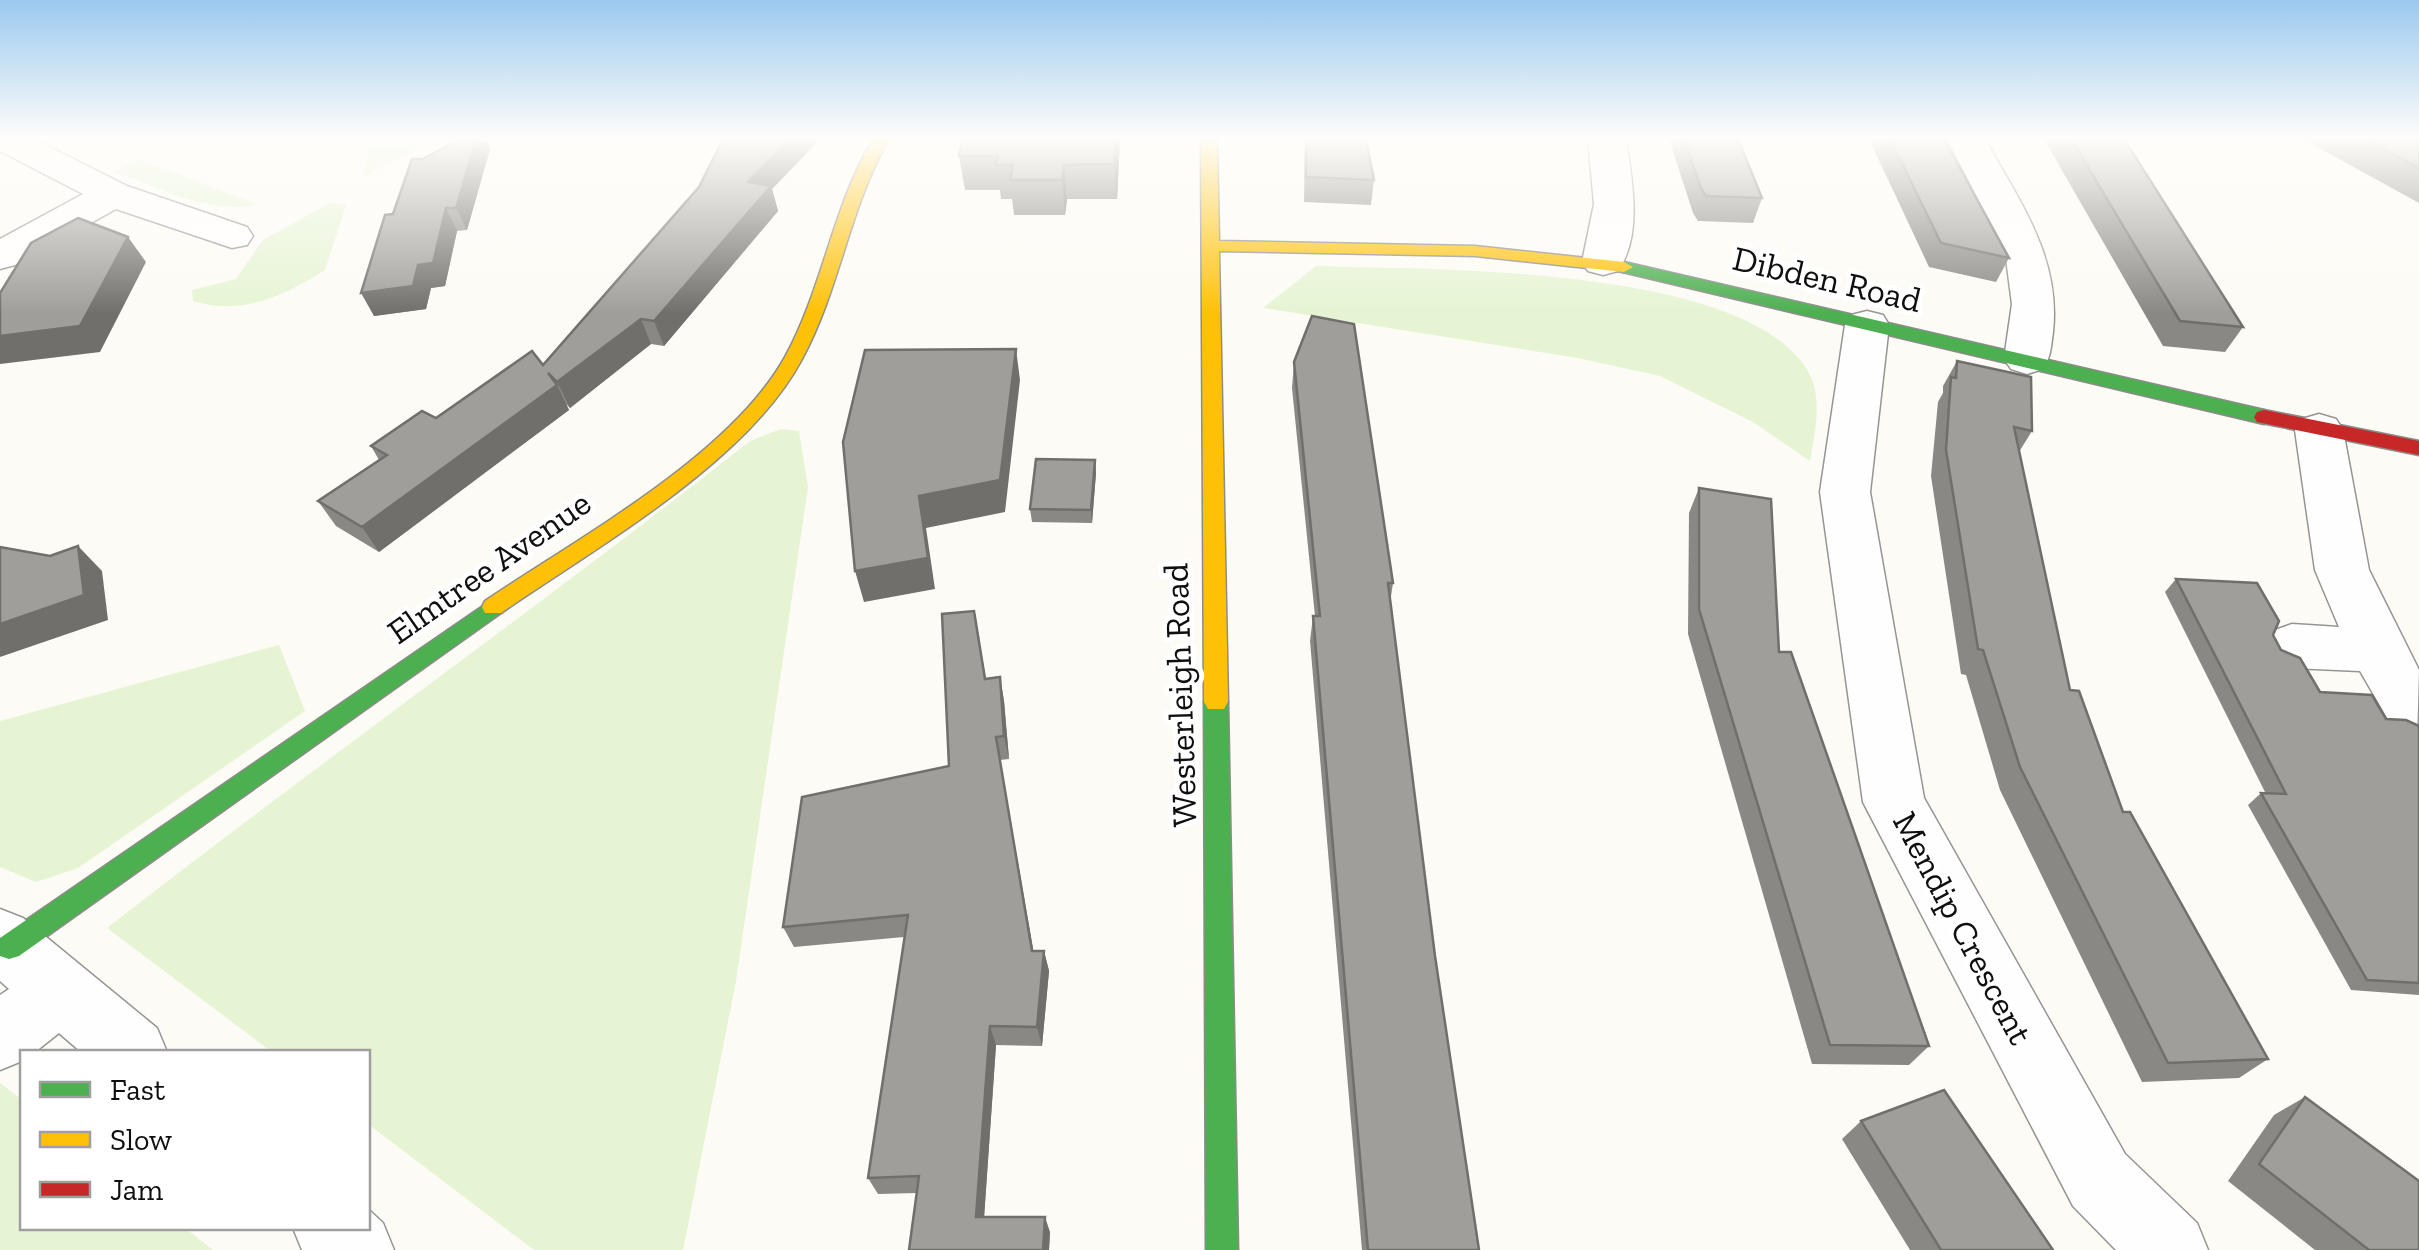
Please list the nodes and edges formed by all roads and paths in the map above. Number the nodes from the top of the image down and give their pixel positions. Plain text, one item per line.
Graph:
1 (107, 197) edge
2 (122, 197) edge
3 (846, 197) edge
4 (1210, 197) edge
5 (1613, 197) edge
6 (1997, 197) edge
7 (232, 236) dead end
8 (1210, 246) junction
9 (0, 256) edge
10 (1603, 262) junction
11 (1867, 325) junction
12 (2028, 359) junction
13 (2319, 430) junction
14 (2419, 448) edge
15 (2292, 646) dead end
16 (2376, 650) junction
17 (2417, 716) edge
18 (4, 943) edge
19 (60, 990) junction
20 (0, 1037) edge
21 (130, 1050) edge
22 (333, 1230) edge
23 (356, 1250) edge
24 (1222, 1250) edge
25 (2170, 1250) edge

1 - 9 street
2 - 7 street
3 - 18 street, Elmtree Avenue
4 - 8 street, Westerleigh Road
5 - 10 street
6 - 12 street
8 - 10 street, Dibden Road
8 - 24 street, Westerleigh Road
10 - 11 street, Dibden Road
11 - 12 street, Dibden Road
11 - 25 street, Mendip Crescent
12 - 13 street, Dibden Road
13 - 14 street, Dibden Road
13 - 16 street
15 - 16 street
16 - 17 street
18 - 19 street
19 - 20 street
19 - 21 street
22 - 23 street

